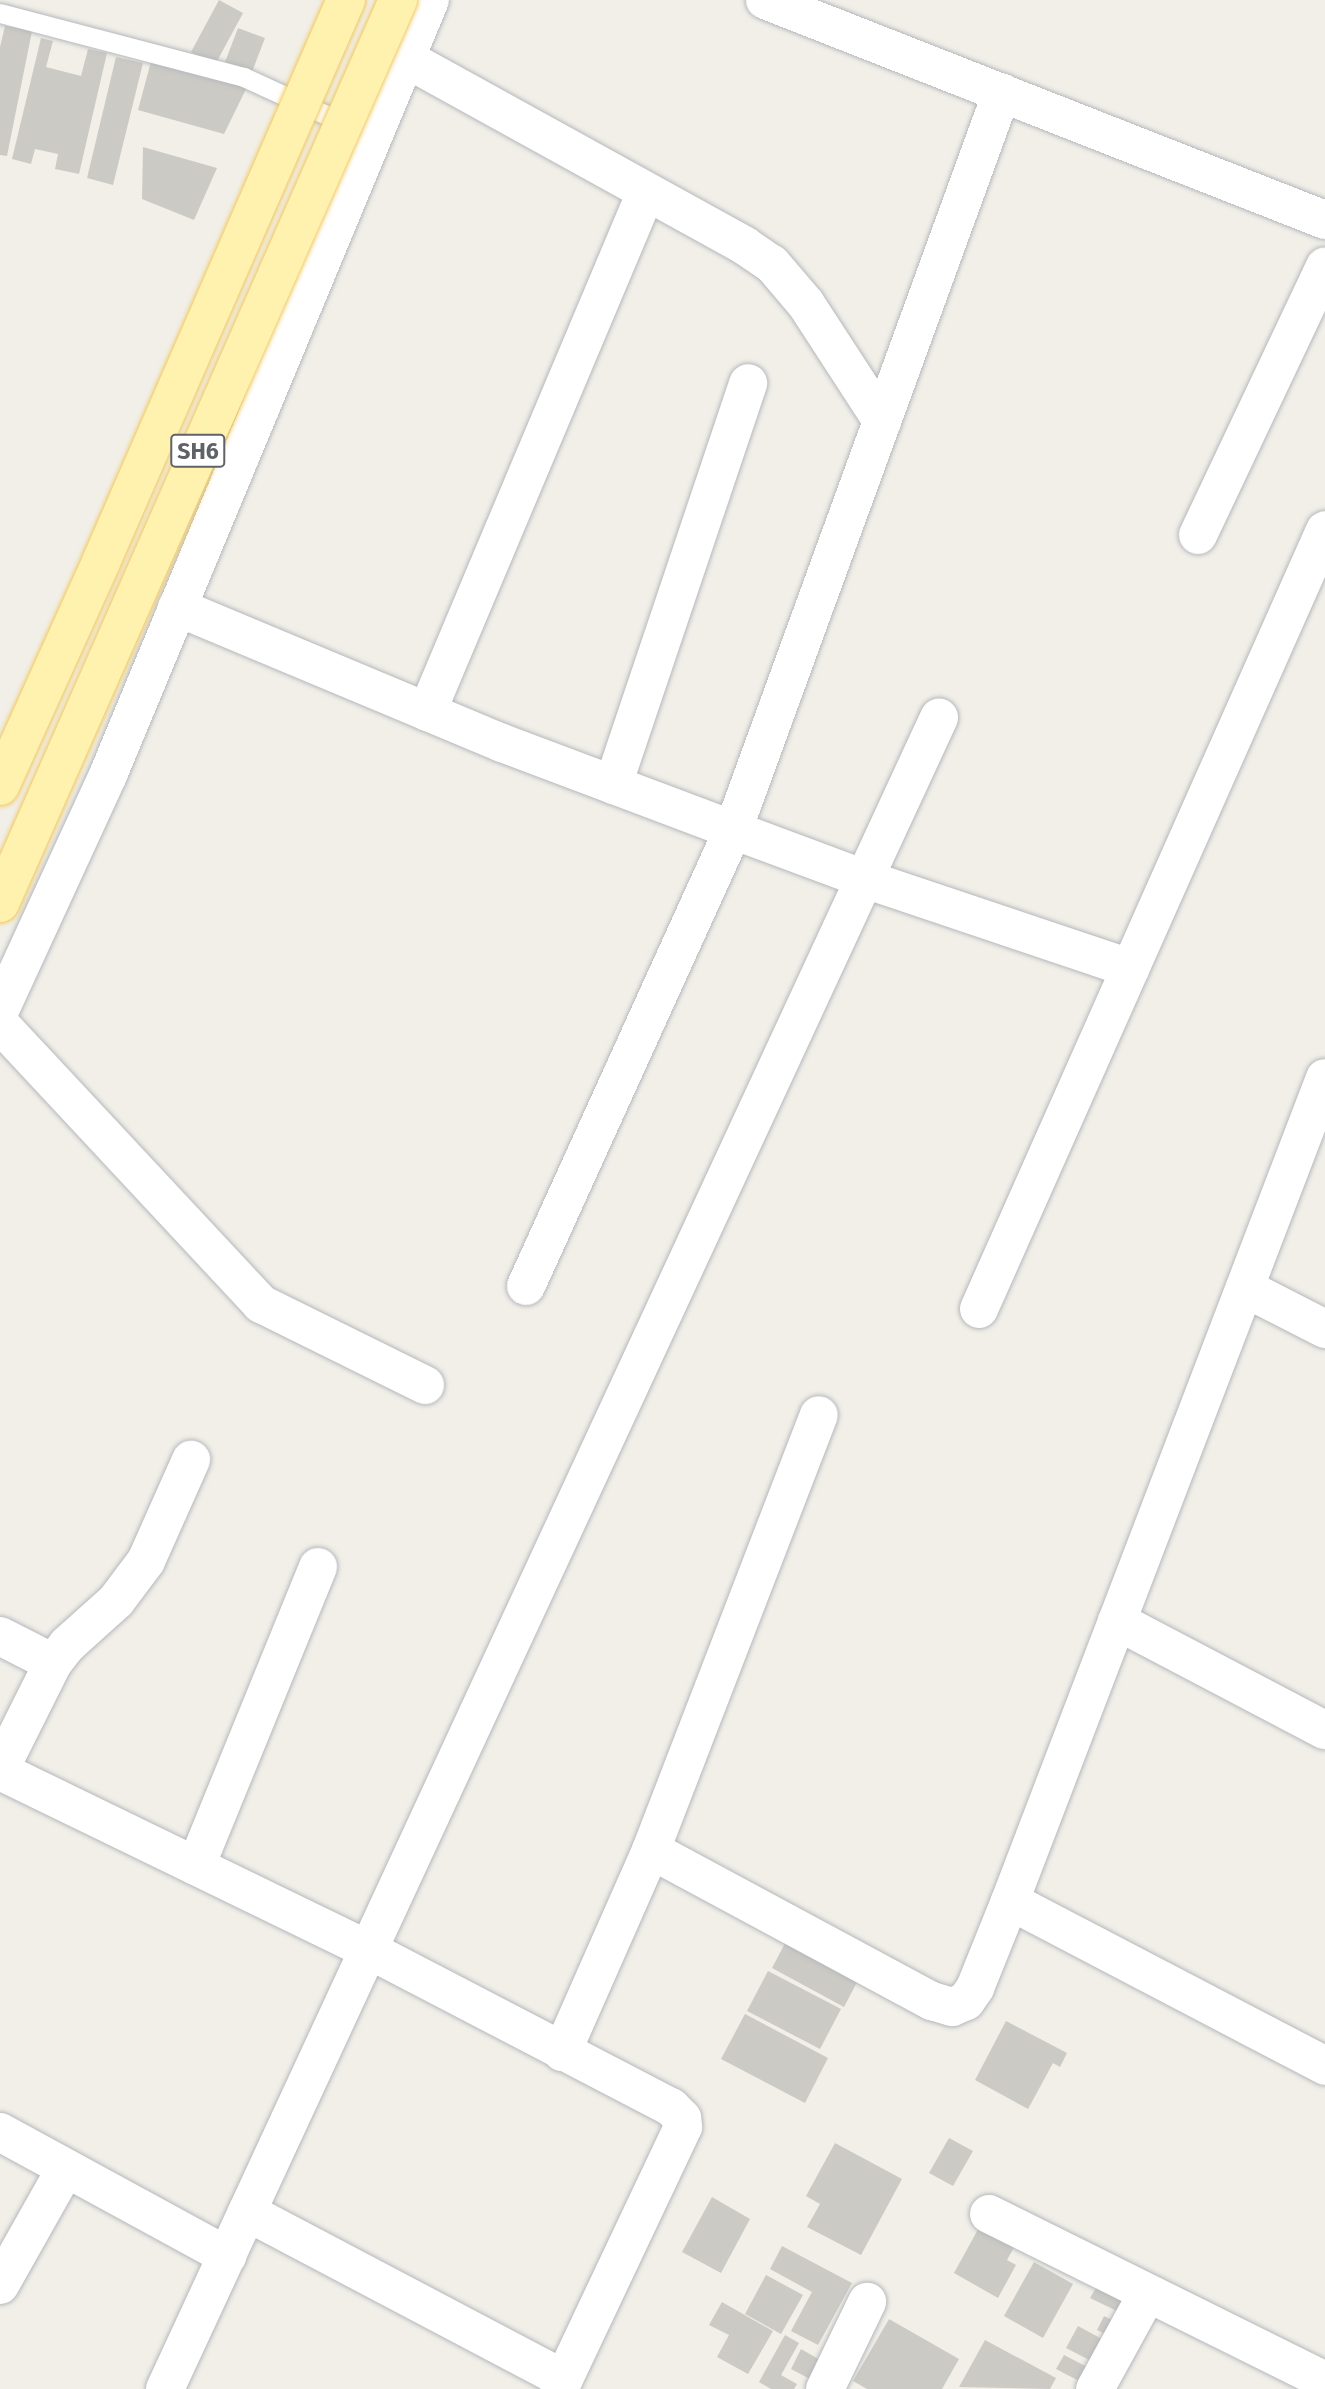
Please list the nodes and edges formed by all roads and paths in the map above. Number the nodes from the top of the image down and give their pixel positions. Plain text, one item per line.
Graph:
1 (346, 0) edge
2 (398, 0) edge
3 (430, 0) edge
4 (765, 0) edge
5 (0, 13) edge
6 (405, 58) junction
7 (1002, 92) junction
8 (372, 136) junction
9 (646, 192) junction
10 (1325, 220) edge
11 (1325, 266) edge
12 (748, 383) dead end
13 (882, 421) junction
14 (1325, 530) edge
15 (1198, 535) dead end
16 (177, 607) junction
17 (427, 712) junction
18 (939, 718) dead end
19 (613, 785) junction
20 (0, 786) edge
21 (733, 830) junction
22 (865, 879) junction
23 (0, 903) edge
24 (1130, 968) junction
25 (0, 1010) edge
26 (0, 1024) edge
27 (1325, 1078) edge
28 (526, 1286) dead end
29 (1245, 1288) junction
30 (979, 1309) dead end
31 (1325, 1329) edge
32 (425, 1385) dead end
33 (819, 1415) dead end
34 (191, 1460) dead end
35 (318, 1567) dead end
36 (1117, 1620) junction
37 (0, 1636) edge
38 (53, 1663) junction
39 (1325, 1730) edge
40 (1, 1773) edge
41 (651, 1850) junction
42 (197, 1866) junction
43 (1010, 1901) junction
44 (369, 1950) junction
45 (562, 2052) junction
46 (1325, 2066) edge
47 (0, 2132) edge
48 (66, 2168) junction
49 (247, 2212) junction
50 (989, 2214) dead end
51 (227, 2256) junction
52 (0, 2285) edge
53 (1147, 2294) junction
54 (867, 2302) dead end
55 (1320, 2368) edge
56 (561, 2384) edge
57 (165, 2389) edge
58 (825, 2389) edge
59 (1095, 2389) edge

1 - 20 main road, SH6, bridge
2 - 23 main road, SH6, bridge
3 - 6 street
4 - 7 street
5 - 8 lane
6 - 8 street
6 - 9 street
7 - 10 street
7 - 13 street
8 - 16 street
9 - 13 street
9 - 17 street
11 - 15 street
12 - 19 street
13 - 21 street
14 - 24 street
16 - 17 street
16 - 25 street
17 - 19 street
18 - 22 street
19 - 21 street
21 - 22 street
21 - 28 street
22 - 24 street
22 - 44 street
24 - 30 street
26 - 32 street
27 - 29 street
29 - 31 street
29 - 36 street
33 - 41 street
34 - 38 street
35 - 42 street
36 - 39 street
36 - 43 street
37 - 38 street
38 - 40 street
40 - 42 street
41 - 43 street
41 - 45 street
42 - 44 street
43 - 46 street
44 - 45 street
44 - 49 street
45 - 56 street
47 - 48 street
48 - 51 street
48 - 52 street
49 - 51 street
49 - 56 street
50 - 53 street
51 - 57 street
53 - 55 street
53 - 59 street
54 - 58 street

